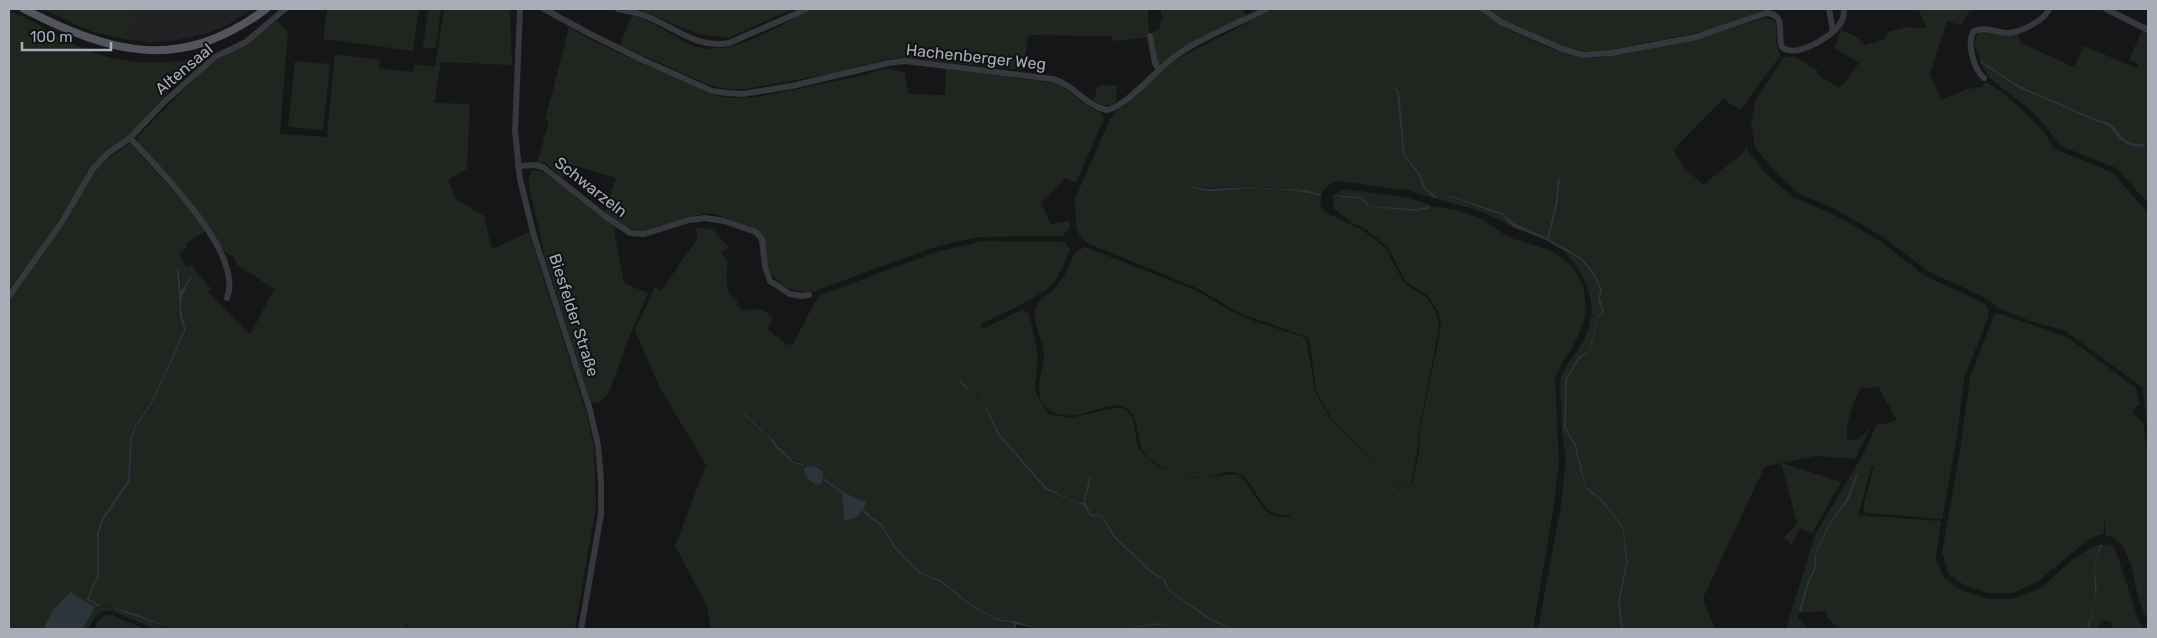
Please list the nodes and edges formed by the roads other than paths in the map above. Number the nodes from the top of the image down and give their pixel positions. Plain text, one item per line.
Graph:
1 (24, 9) edge
2 (266, 9) edge
3 (285, 9) edge
4 (520, 9) edge
5 (544, 9) edge
6 (618, 9) edge
7 (807, 9) edge
8 (1267, 9) edge
9 (1484, 9) edge
10 (1829, 9) edge
11 (1844, 9) edge
12 (2049, 9) edge
13 (2106, 9) edge
14 (2115, 10) edge
15 (2148, 30) edge
16 (1833, 32) junction
17 (1150, 36) dead end
18 (1158, 70) junction
19 (1984, 78) dead end
20 (130, 138) junction
21 (518, 166) junction
22 (809, 295) dead end
23 (9, 296) edge
24 (227, 298) dead end
25 (581, 629) edge

1 - 2 main road
3 - 20 street, Altensaal
4 - 21 street, Biesfelder Straße
5 - 18 street, Hachenberger Weg
6 - 7 street
8 - 18 street, Hachenberger Weg
9 - 16 street
10 - 16 street
11 - 16 street
12 - 19 street
13 - 14 street
14 - 15 street
17 - 18 street
20 - 23 street, Altensaal
20 - 24 street
21 - 22 street, Schwarzeln
21 - 25 street, Biesfelder Straße

